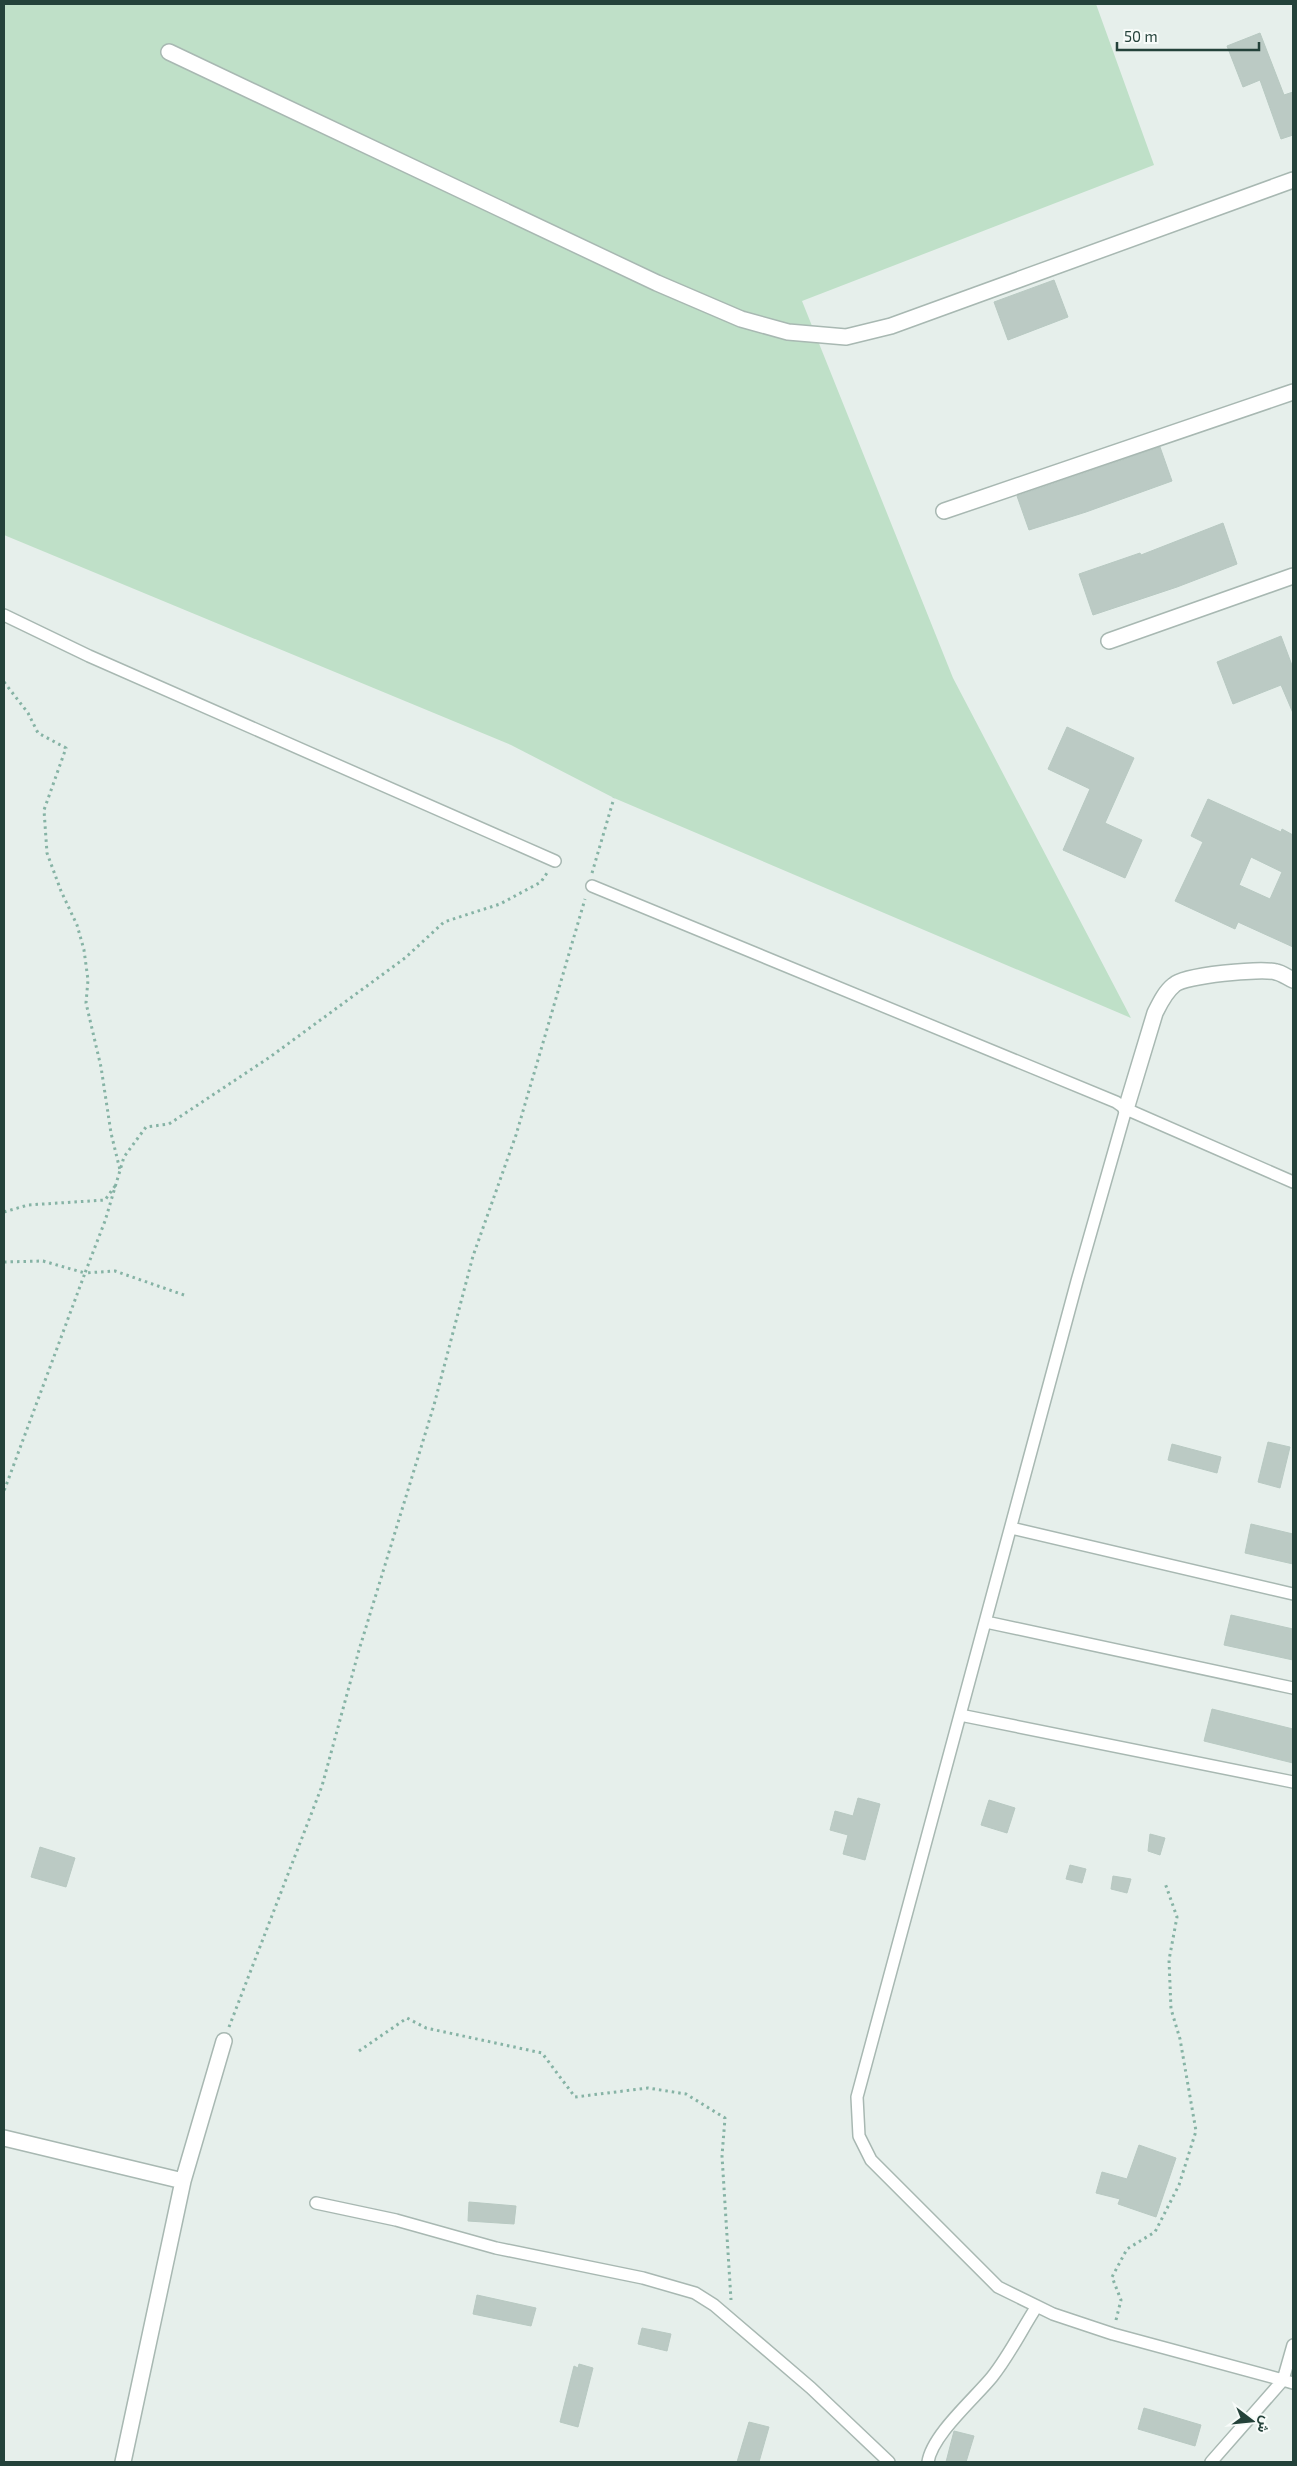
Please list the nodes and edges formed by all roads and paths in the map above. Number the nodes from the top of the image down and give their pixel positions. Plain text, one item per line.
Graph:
1 (169, 52) dead end
2 (1293, 180) edge
3 (1293, 392) edge
4 (944, 511) dead end
5 (1293, 576) edge
6 (4, 615) edge
7 (1109, 641) dead end
8 (4, 682) edge
9 (614, 798) dead end
10 (555, 861) joint
11 (589, 887) junction
12 (1293, 980) edge
13 (1126, 1110) junction
14 (120, 1171) junction
15 (1293, 1182) edge
16 (116, 1184) junction
17 (4, 1212) edge
18 (4, 1262) edge
19 (85, 1273) junction
20 (184, 1295) dead end
21 (4, 1491) edge
22 (1011, 1528) junction
23 (1293, 1594) edge
24 (986, 1622) junction
25 (1293, 1688) edge
26 (960, 1715) junction
27 (1293, 1782) edge
28 (1165, 1883) dead end
29 (224, 2041) joint
30 (359, 2051) dead end
31 (4, 2138) edge
32 (183, 2181) junction
33 (316, 2203) dead end
34 (1036, 2306) junction
35 (732, 2320) junction
36 (1113, 2334) junction
37 (1293, 2345) edge
38 (1288, 2381) edge
39 (123, 2462) edge
40 (889, 2462) edge
41 (928, 2462) edge
42 (1211, 2462) edge

1 - 2 street
3 - 4 street
5 - 7 street
6 - 10 lane
8 - 14 path
9 - 11 path
10 - 14 path
11 - 13 lane
11 - 29 path
12 - 13 street
13 - 15 lane
13 - 22 lane
14 - 16 path
16 - 17 path
16 - 19 path
18 - 19 path
19 - 20 path
19 - 21 path
22 - 23 lane
22 - 24 lane
24 - 25 lane
24 - 26 lane
26 - 27 lane
26 - 34 lane
28 - 36 path
29 - 32 street
30 - 35 path
31 - 32 street
32 - 39 street
33 - 35 lane
34 - 36 lane
34 - 41 lane
35 - 40 lane
36 - 38 lane
37 - 38 lane
38 - 42 lane

